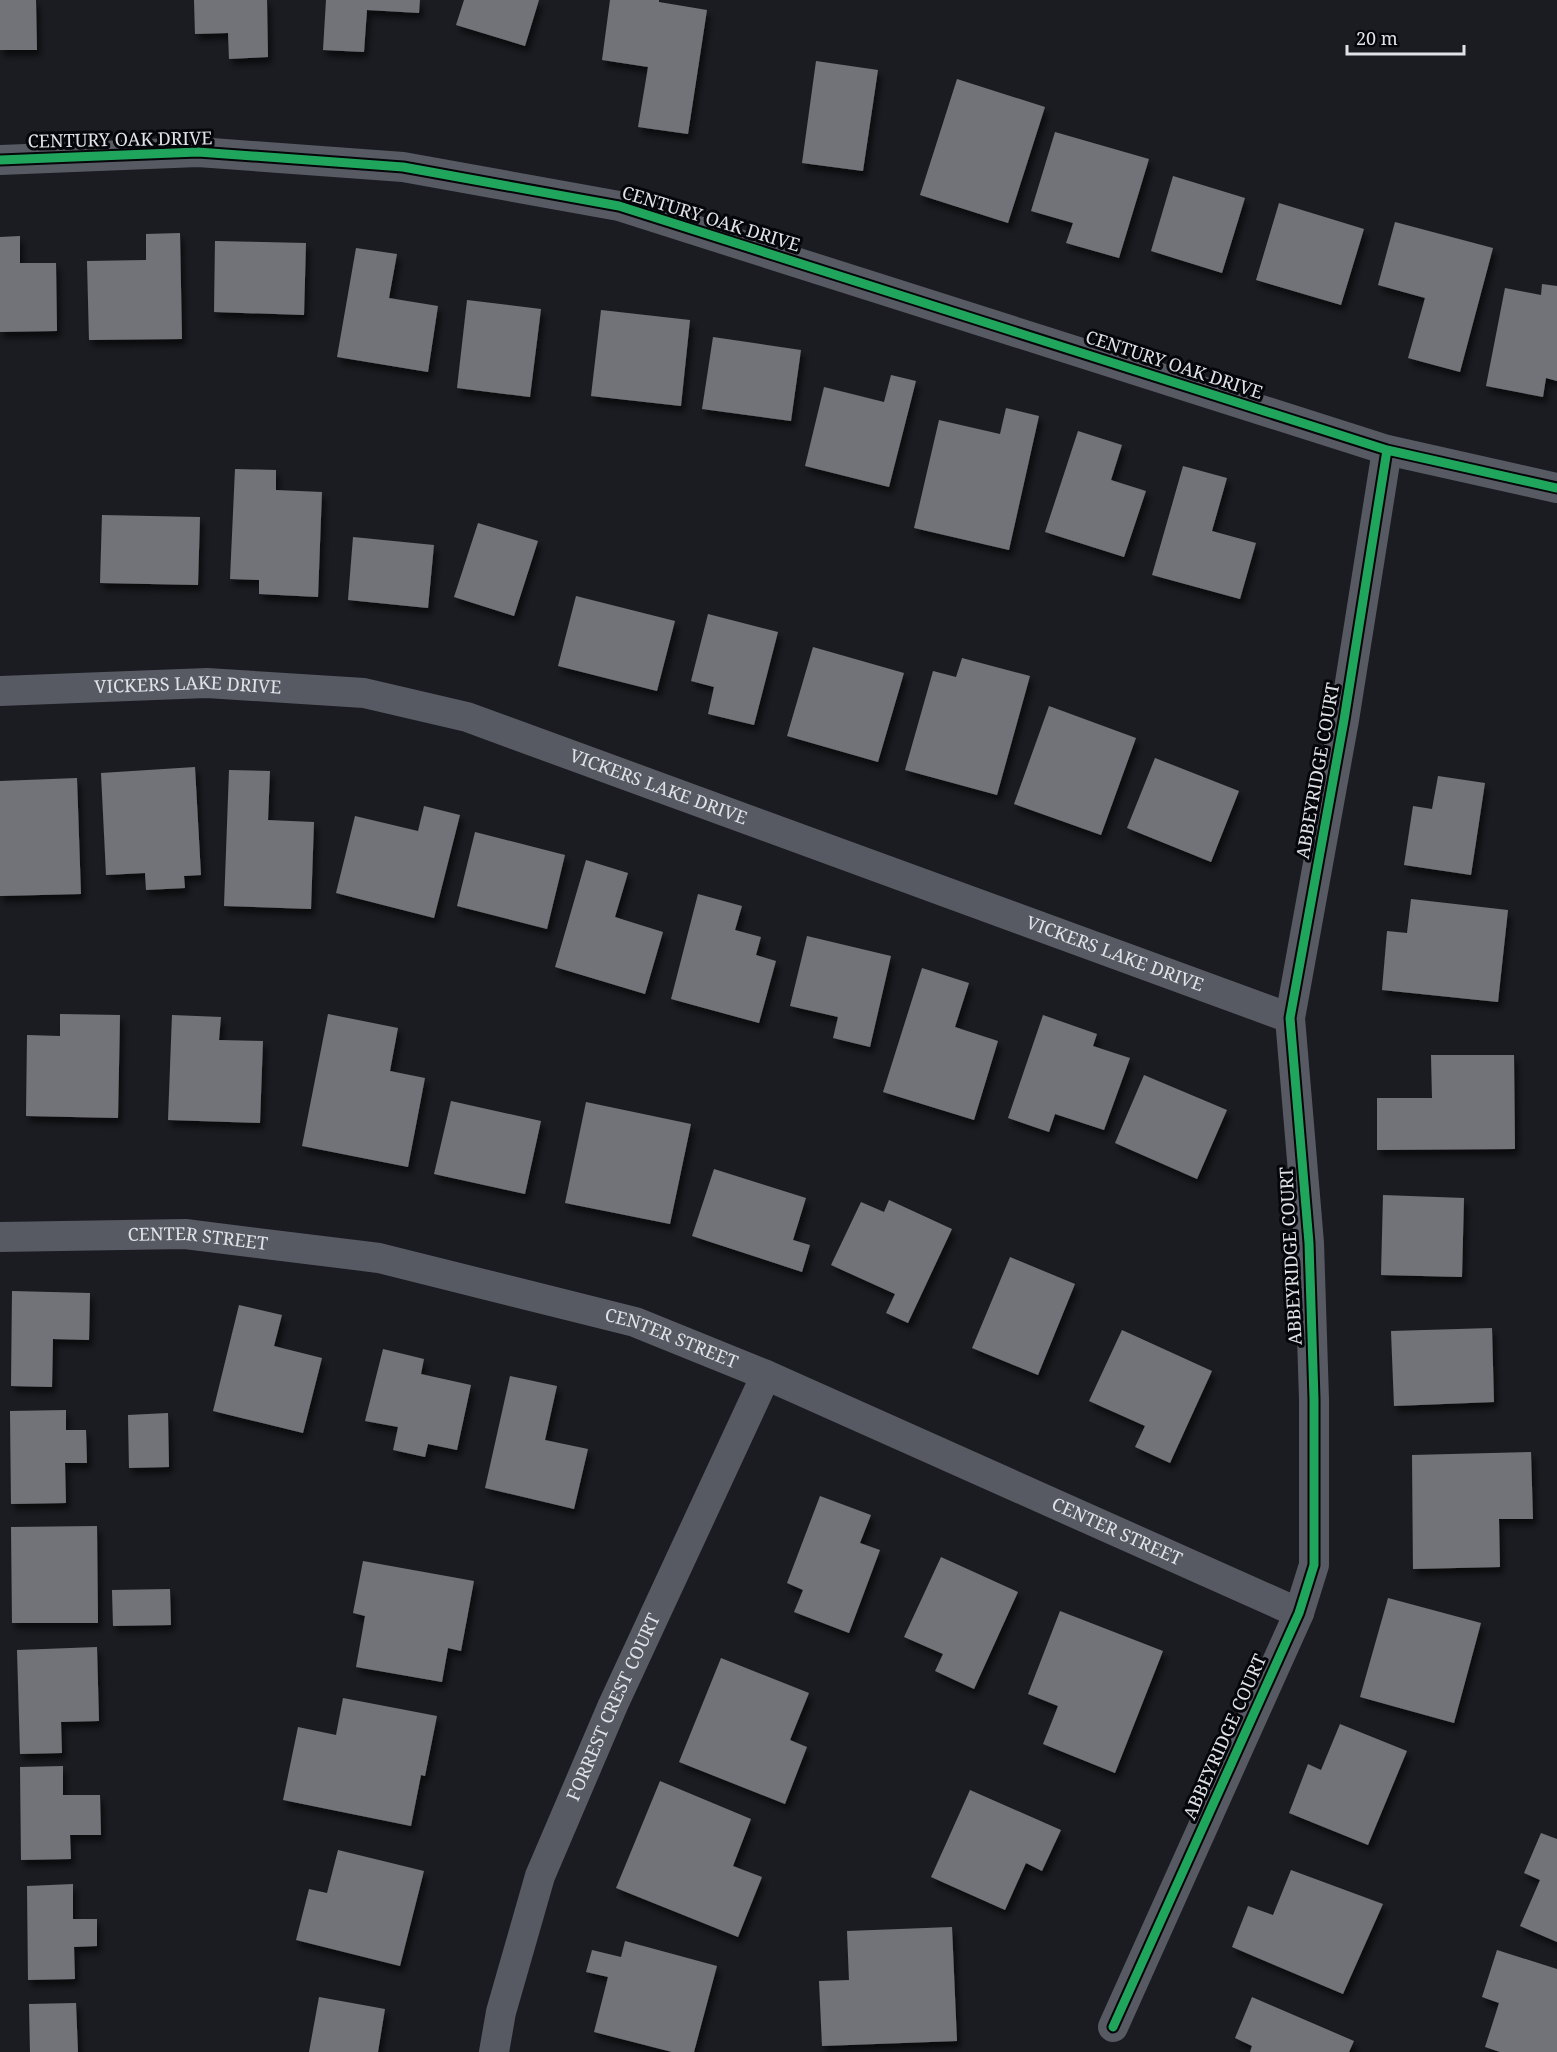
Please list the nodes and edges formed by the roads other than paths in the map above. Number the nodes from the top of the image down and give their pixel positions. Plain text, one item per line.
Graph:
1 (0, 160) edge
2 (1387, 450) junction
3 (1557, 488) edge
4 (0, 692) edge
5 (1290, 1018) junction
6 (0, 1237) edge
7 (766, 1375) junction
8 (1299, 1613) junction
9 (1113, 2027) dead end
10 (494, 2052) edge

1 - 2 street, CENTURY OAK DRIVE
2 - 3 street, CENTURY OAK DRIVE
2 - 5 street, ABBEYRIDGE COURT
4 - 5 street, VICKERS LAKE DRIVE
5 - 8 street, ABBEYRIDGE COURT
6 - 7 street, CENTER STREET
7 - 8 street, CENTER STREET
7 - 10 street, FORREST CREST COURT
8 - 9 street, ABBEYRIDGE COURT

